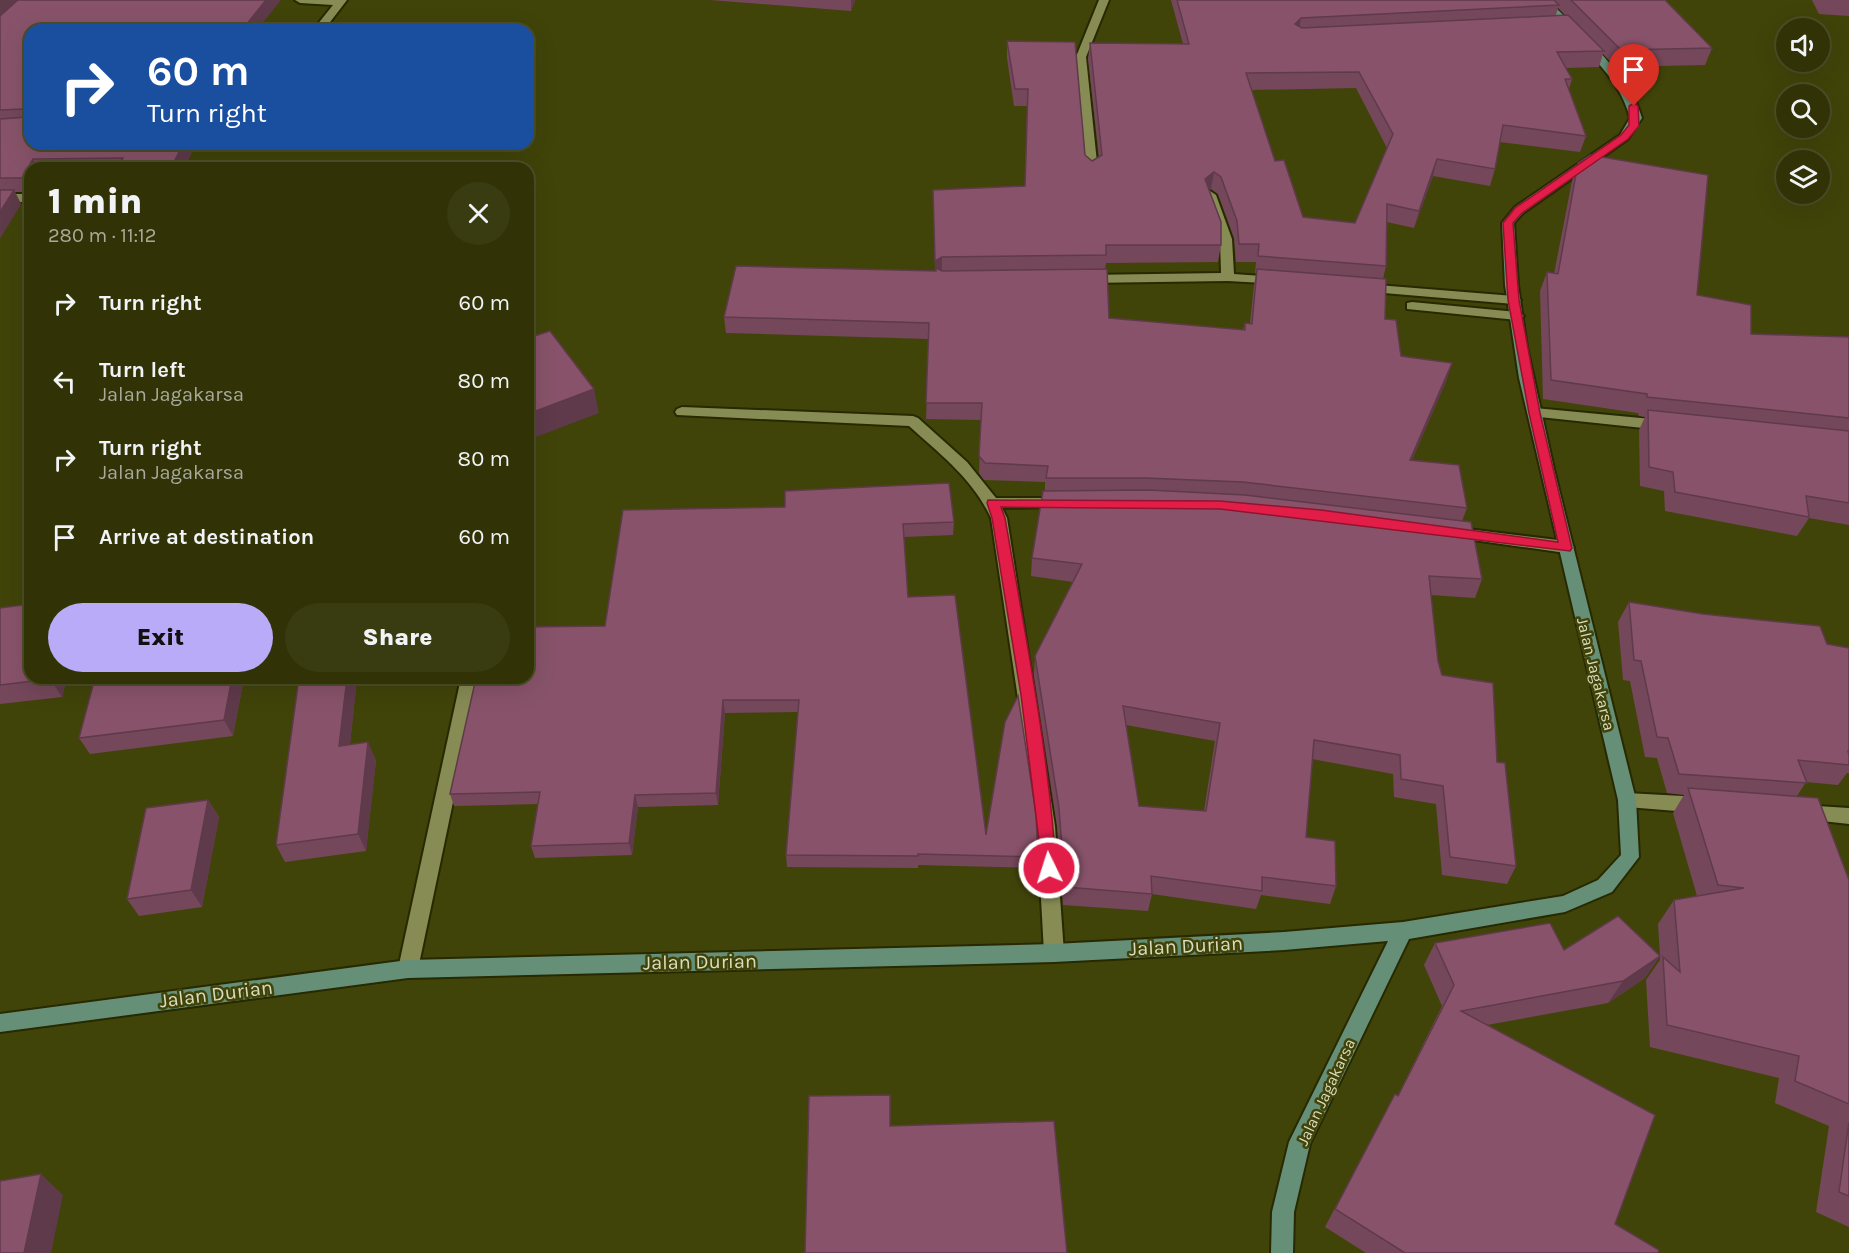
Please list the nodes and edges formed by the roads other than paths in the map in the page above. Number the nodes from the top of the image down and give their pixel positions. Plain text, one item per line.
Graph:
1 (300, 0) edge
2 (1104, 0) edge
3 (1542, 0) edge
4 (342, 1) edge
5 (323, 24) edge
6 (1569, 26) junction
7 (1550, 27) edge
8 (1092, 172) edge
9 (1210, 195) edge
10 (0, 198) edge
11 (24, 198) edge
12 (1228, 277) junction
13 (1073, 279) edge
14 (1286, 281) edge
15 (1355, 287) edge
16 (1514, 300) junction
17 (1412, 306) dead end
18 (1517, 316) junction
19 (682, 412) dead end
20 (1534, 413) junction
21 (1676, 426) edge
22 (1083, 502) edge
23 (993, 503) junction
24 (1438, 530) edge
25 (1566, 548) junction
26 (470, 684) edge
27 (1627, 800) junction
28 (1720, 807) edge
29 (1779, 811) edge
30 (1849, 816) edge
31 (1403, 931) junction
32 (1054, 954) junction
33 (408, 969) junction
34 (0, 1023) edge
35 (1282, 1253) edge

1 - 4 street
2 - 8 street
3 - 6 main road, Jalan Jagakarsa
4 - 5 street
6 - 7 street
6 - 16 main road, Jalan Jagakarsa
9 - 12 street
10 - 11 street
12 - 13 street
12 - 14 street
15 - 16 street
16 - 18 main road, Jalan Jagakarsa
17 - 18 street
18 - 20 main road, Jalan Jagakarsa
19 - 23 street
20 - 21 street
20 - 25 main road, Jalan Jagakarsa
22 - 23 street
23 - 32 street
24 - 25 street
25 - 27 main road, Jalan Jagakarsa
26 - 33 street
27 - 28 street
27 - 31 main road, Jalan Jagakarsa
29 - 30 street
31 - 32 main road, Jalan Durian
31 - 35 main road, Jalan Jagakarsa
32 - 33 main road, Jalan Durian
33 - 34 main road, Jalan Durian

